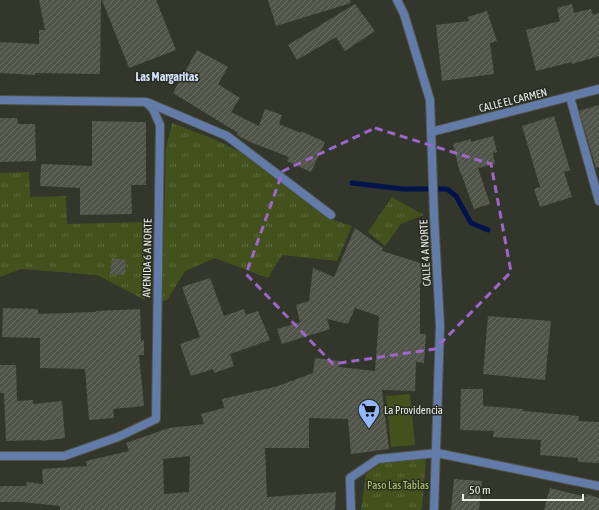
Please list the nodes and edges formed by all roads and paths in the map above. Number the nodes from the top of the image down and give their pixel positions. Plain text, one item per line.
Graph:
1 (397, 0) edge
2 (599, 89) edge
3 (570, 97) junction
4 (0, 100) edge
5 (146, 102) junction
6 (431, 132) junction
7 (599, 201) edge
8 (331, 215) dead end
9 (437, 453) junction
10 (0, 456) edge
11 (599, 486) edge
12 (351, 510) edge
13 (434, 510) edge

1 - 6 street, CALLE 4 A NORTE
2 - 3 street, CALLE EL CARMEN
3 - 6 street, CALLE EL CARMEN
3 - 7 street
4 - 5 street
5 - 8 street
5 - 10 street, AVENIDA 6 A NORTE
6 - 9 street, CALLE 4 A NORTE
9 - 11 street
9 - 12 street
9 - 13 street, CALLE 4 A NORTE

